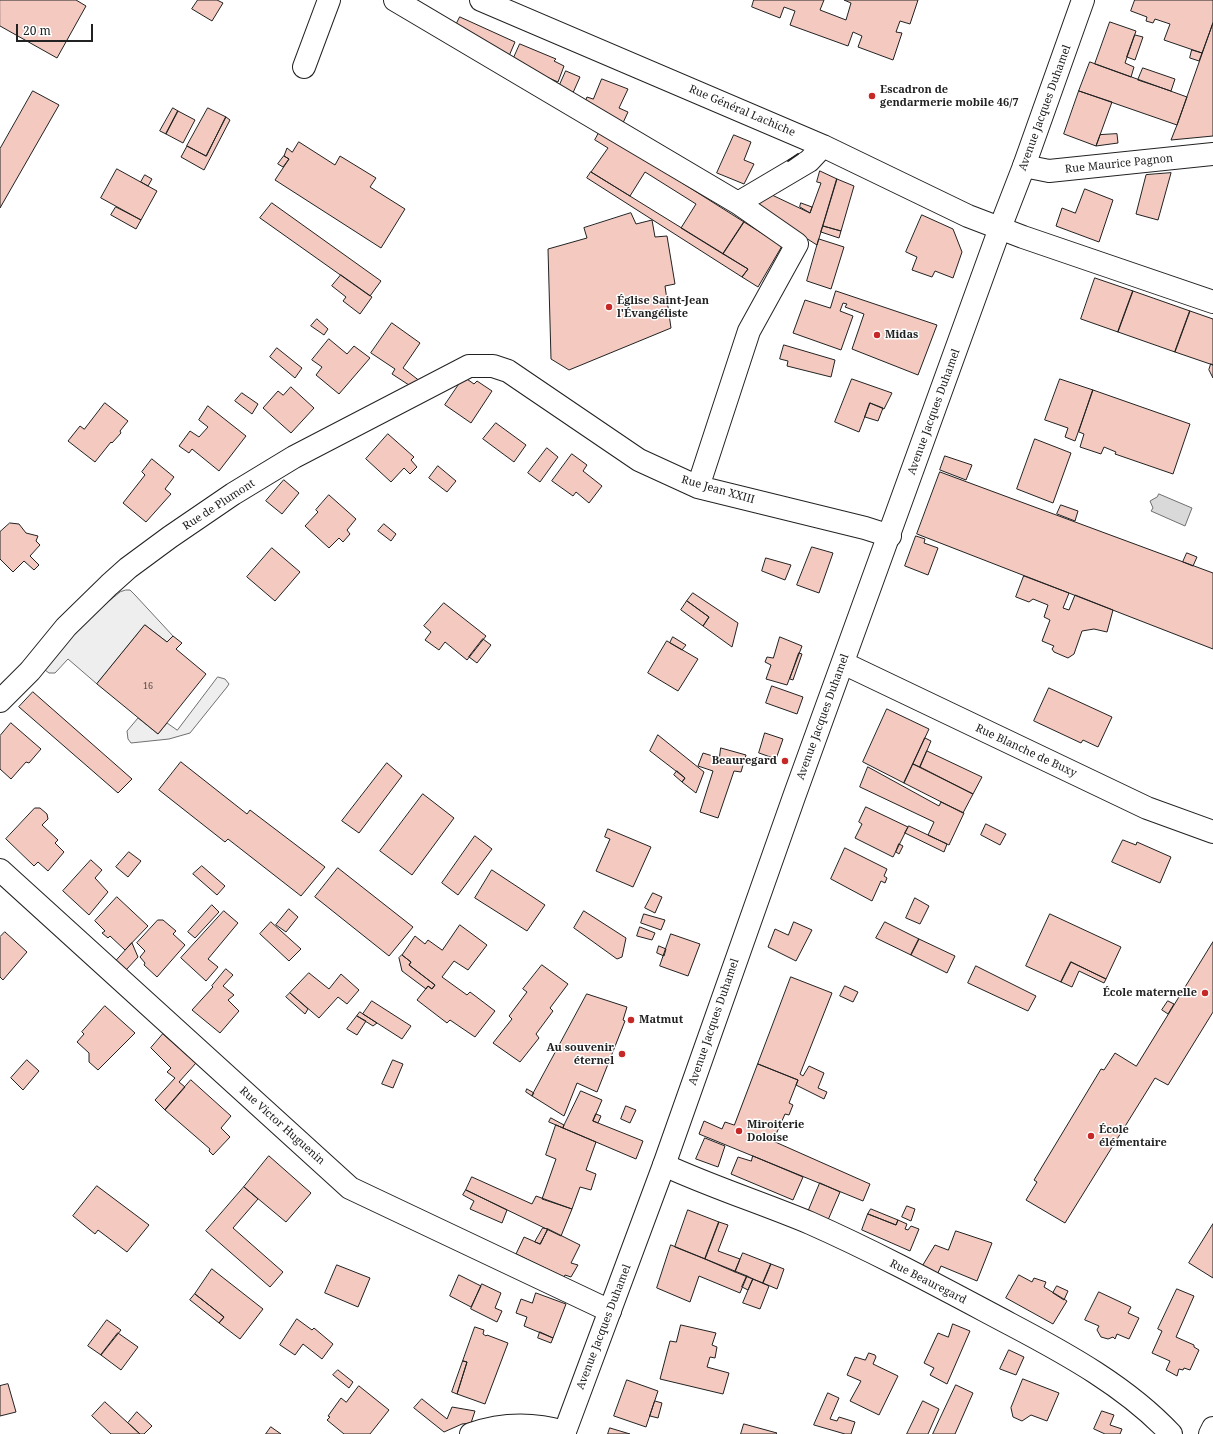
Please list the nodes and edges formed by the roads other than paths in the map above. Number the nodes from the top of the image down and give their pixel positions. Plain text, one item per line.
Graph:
1 (329, 0) edge
2 (395, 0) edge
3 (481, 0) edge
4 (1083, 0) edge
5 (304, 67) dead end
6 (823, 146) junction
7 (1213, 154) edge
8 (1024, 166) junction
9 (738, 203) junction
10 (1000, 228) junction
11 (1213, 302) edge
12 (479, 364) joint
13 (698, 487) junction
14 (890, 536) junction
15 (843, 663) junction
16 (0, 701) edge
17 (1213, 832) edge
18 (0, 870) edge
19 (664, 1165) junction
20 (610, 1311) junction
21 (1213, 1428) edge
22 (565, 1433) edge
23 (471, 1434) edge
24 (1171, 1434) edge
25 (1210, 1434) edge

1 - 5 street
2 - 9 street
3 - 6 street, Rue Général Lachiche
4 - 8 street, Avenue Jacques Duhamel
6 - 9 street
6 - 10 street, Rue Général Lachiche
7 - 8 street, Rue Maurice Pagnon
8 - 10 street, Avenue Jacques Duhamel
9 - 13 street
10 - 11 street, Rue Général Lachiche
10 - 14 street, Avenue Jacques Duhamel
12 - 13 street, Rue Jean XXIII
12 - 16 street, Rue de Plumont
13 - 14 street, Rue Jean XXIII
14 - 15 street, Avenue Jacques Duhamel
15 - 17 street, Rue Blanche de Buxy
15 - 19 street, Avenue Jacques Duhamel
18 - 20 street, Rue Victor Huguenin
19 - 20 street, Avenue Jacques Duhamel
19 - 24 street, Rue Beauregard
20 - 22 street, Avenue Jacques Duhamel
21 - 25 street
22 - 23 street

